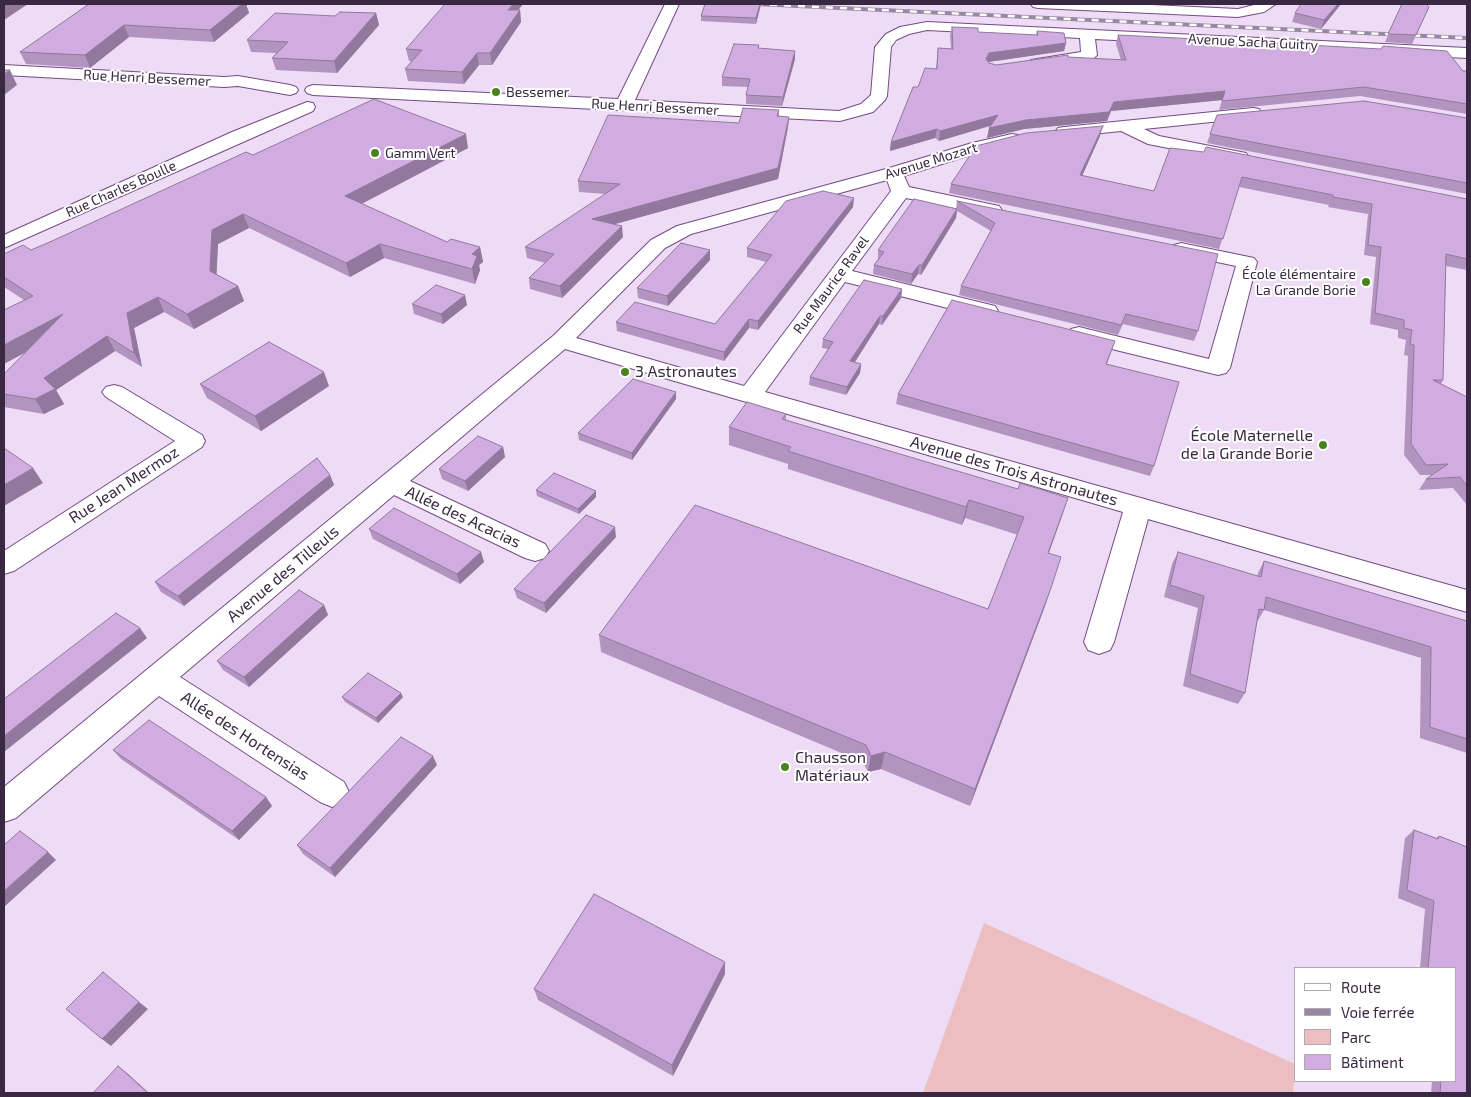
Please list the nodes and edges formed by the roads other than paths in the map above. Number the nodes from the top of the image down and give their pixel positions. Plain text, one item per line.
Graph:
1 (672, 4) edge
2 (1038, 4) edge
3 (1049, 4) edge
4 (1269, 4) edge
5 (1087, 34) junction
6 (891, 37) joint
7 (1467, 53) edge
8 (1022, 65) edge
9 (4, 70) edge
10 (224, 82) junction
11 (290, 90) junction
12 (311, 101) junction
13 (269, 105) junction
14 (624, 105) junction
15 (1271, 112) edge
16 (1122, 126) junction
17 (1044, 134) edge
18 (238, 136) junction
19 (1024, 136) edge
20 (1254, 160) edge
21 (897, 182) junction
22 (1007, 213) edge
23 (4, 242) edge
24 (1161, 244) edge
25 (839, 274) junction
26 (1010, 316) edge
27 (1057, 328) edge
28 (562, 341) junction
29 (114, 392) dead end
30 (750, 395) junction
31 (390, 482) junction
32 (1138, 507) junction
33 (535, 551) dead end
34 (4, 564) edge
35 (1467, 602) edge
36 (1099, 642) dead end
37 (158, 679) junction
38 (332, 792) dead end
39 (4, 807) edge

1 - 14 street
2 - 3 street
3 - 4 street
5 - 6 street, Avenue Sacha Guitry
5 - 7 street, Avenue Sacha Guitry
5 - 8 street
6 - 14 street, Rue Henri Bessemer
9 - 10 street, Rue Henri Bessemer
10 - 11 street, Rue Henri Bessemer
10 - 13 street
11 - 12 street, Rue Henri Bessemer
11 - 13 street, Rue Henri Bessemer
12 - 13 street, Rue Henri Bessemer
12 - 14 street, Rue Henri Bessemer
12 - 18 street, Rue Charles Boulle
13 - 18 street, Rue Charles Boulle
15 - 16 street
16 - 17 street
16 - 20 street
18 - 23 street, Rue Charles Boulle
19 - 21 street, Avenue Mozart
21 - 22 street
21 - 25 street, Rue Maurice Ravel
21 - 28 street, Avenue Mozart
24 - 27 street
25 - 26 street
25 - 30 street, Rue Maurice Ravel
28 - 30 street, Avenue des Trois Astronautes
28 - 31 street, Avenue des Tilleuls
29 - 34 street, Rue Jean Mermoz
30 - 32 street, Avenue des Trois Astronautes
31 - 33 street, Allée des Acacias
31 - 37 street, Avenue des Tilleuls
32 - 35 street, Avenue des Trois Astronautes
32 - 36 street
37 - 38 street, Allée des Hortensias
37 - 39 street, Avenue des Tilleuls

